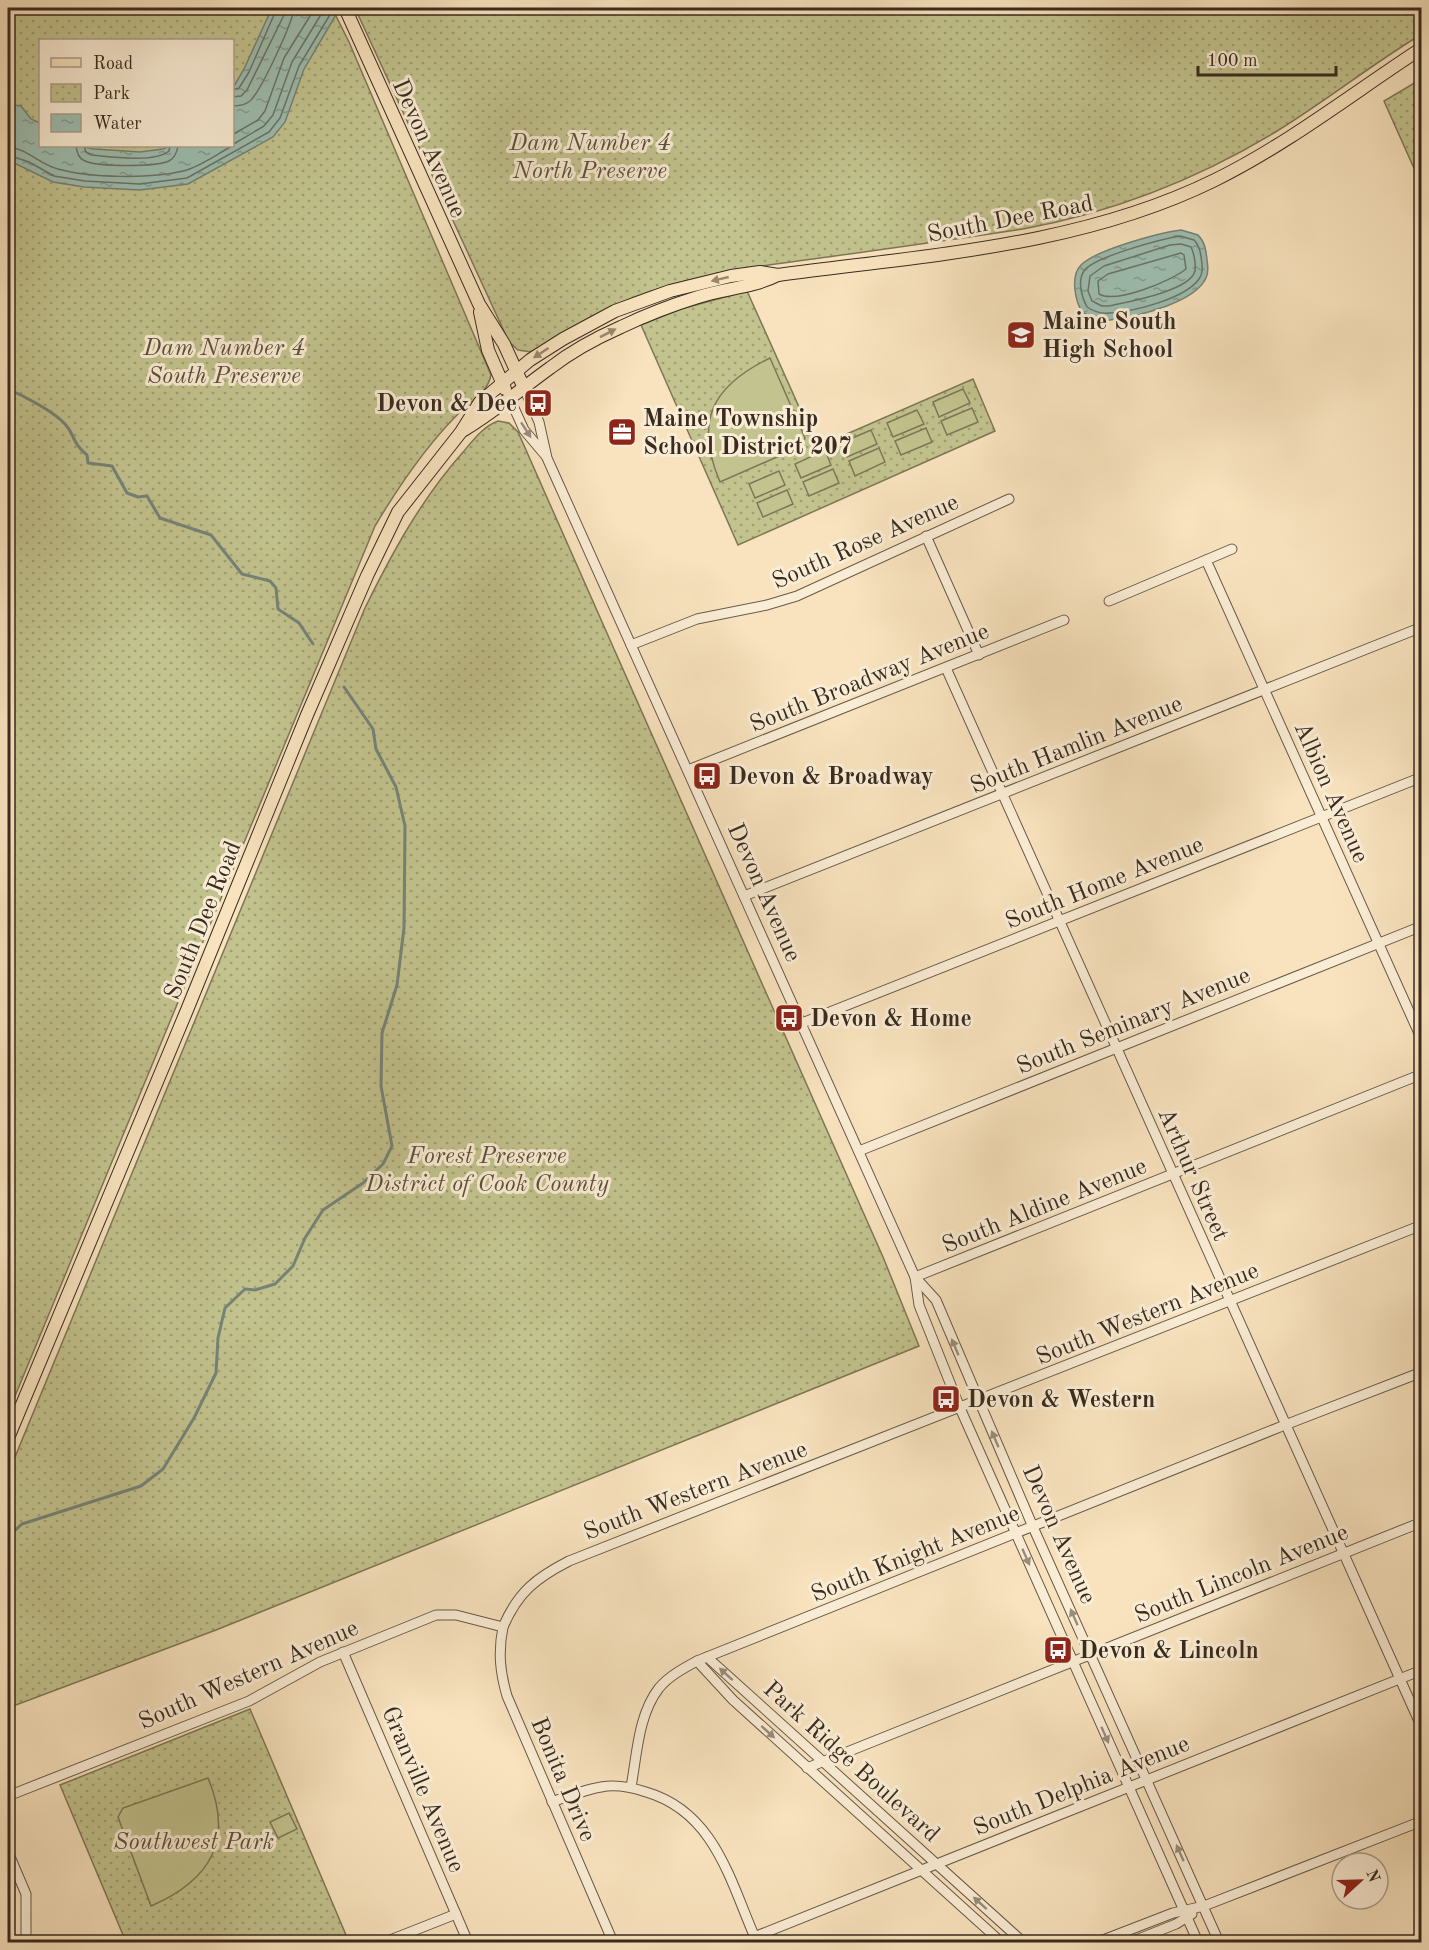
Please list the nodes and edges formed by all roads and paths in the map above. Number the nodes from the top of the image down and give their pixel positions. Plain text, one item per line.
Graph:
1 (345, 8) edge
2 (1422, 48) edge
3 (778, 275) junction
4 (478, 304) junction
5 (516, 371) junction
6 (502, 382) junction
7 (524, 388) junction
8 (510, 399) junction
9 (461, 432) junction
10 (548, 458) junction
11 (1009, 499) dead end
12 (926, 536) junction
13 (1232, 549) dead end
14 (1206, 560) junction
15 (1110, 602) dead end
16 (1064, 620) dead end
17 (1422, 627) edge
18 (631, 645) junction
19 (979, 654) junction
20 (946, 668) junction
21 (1265, 690) junction
22 (688, 770) junction
23 (1422, 777) edge
24 (1002, 794) junction
25 (1322, 818) junction
26 (744, 896) junction
27 (1059, 921) junction
28 (1422, 926) edge
29 (1378, 943) junction
30 (801, 1023) junction
31 (1422, 1040) edge
32 (1116, 1047) junction
33 (1422, 1074) edge
34 (859, 1151) junction
35 (1173, 1174) junction
36 (1422, 1225) edge
37 (915, 1277) junction
38 (1230, 1301) junction
39 (1422, 1372) edge
40 (978, 1401) junction
41 (960, 1408) junction
42 (1285, 1425) junction
43 (8, 1438) edge
44 (1422, 1522) edge
45 (1033, 1527) junction
46 (1015, 1534) junction
47 (1343, 1553) junction
48 (503, 1627) junction
49 (344, 1652) junction
50 (1091, 1655) junction
51 (707, 1657) junction
52 (698, 1661) junction
53 (1072, 1662) junction
54 (1422, 1670) edge
55 (1399, 1678) junction
56 (1422, 1728) edge
57 (823, 1761) junction
58 (807, 1768) junction
59 (1147, 1780) junction
60 (632, 1787) junction
61 (1129, 1788) junction
62 (8, 1796) edge
63 (552, 1802) junction
64 (1422, 1821) edge
65 (8, 1852) edge
66 (936, 1864) junction
67 (921, 1869) junction
68 (1204, 1906) junction
69 (456, 1914) junction
70 (1186, 1914) junction
71 (755, 1940) edge
72 (26, 1942) edge
73 (385, 1942) edge
74 (468, 1942) edge
75 (613, 1942) edge
76 (1001, 1942) edge
77 (1023, 1942) edge
78 (1098, 1942) edge
79 (1131, 1942) edge
80 (1198, 1942) edge
81 (1219, 1942) edge

1 - 4 main road, Devon Avenue
2 - 3 main road, South Dee Road
3 -> 5 main road, South Dee Road
7 -> 3 main road, South Dee Road
4 - 5 main road, Devon Avenue
4 - 6 main road, Devon Avenue
5 - 6 main road, South Dee Road
5 - 7 main road, Devon Avenue
6 - 8 main road, Devon Avenue
6 - 9 main road, South Dee Road
7 - 8 main road, South Dee Road
7 - 10 street, Devon Avenue
8 - 9 main road, South Dee Road
8 -> 10 street, Devon Avenue
9 - 43 main road, South Dee Road
10 - 18 street, Devon Avenue
11 - 12 street, South Rose Avenue
12 - 18 street, South Rose Avenue
12 - 19 street
13 - 14 street
14 - 15 street
14 - 21 street, Albion Avenue
16 - 19 street, South Broadway Avenue
17 - 21 street, South Hamlin Avenue
18 - 22 street, Devon Avenue
19 - 20 street, South Broadway Avenue
20 - 22 street, South Broadway Avenue
20 - 24 street, Arthur Street
21 - 24 street, South Hamlin Avenue
21 - 25 street, Albion Avenue
22 - 26 street, Devon Avenue
23 - 25 street, South Home Avenue
24 - 26 street, South Hamlin Avenue
24 - 27 street, Arthur Street
25 - 27 street, South Home Avenue
25 - 29 street, Albion Avenue
26 - 30 street, Devon Avenue
27 - 30 street, South Home Avenue
27 - 32 street, Arthur Street
28 - 29 street, South Seminary Avenue
29 - 31 street, Albion Avenue
29 - 32 street, South Seminary Avenue
30 - 34 street, Devon Avenue
32 - 34 street, South Seminary Avenue
32 - 35 street, Arthur Street
33 - 35 street, South Aldine Avenue
34 - 37 street, Devon Avenue
35 - 37 street, South Aldine Avenue
35 - 38 street, Arthur Street
36 - 38 street, South Western Avenue
40 -> 37 street, Devon Avenue
37 - 41 street, Devon Avenue
38 - 40 street, South Western Avenue
38 - 42 street, Arthur Street
39 - 42 street, South Knight Avenue
40 - 41 street, South Western Avenue
45 -> 40 street, Devon Avenue
41 - 46 street, Devon Avenue
41 - 48 street, South Western Avenue
42 - 45 street, South Knight Avenue
42 - 47 street, Arthur Street
44 - 47 street, South Lincoln Avenue
45 - 46 street, South Knight Avenue
50 -> 45 street, Devon Avenue
46 - 51 street, South Knight Avenue
46 -> 53 street, Devon Avenue
47 - 50 street, South Lincoln Avenue
47 - 55 street, Arthur Street
48 - 49 street, South Western Avenue
48 - 63 street, Bonita Drive
49 - 62 street, South Western Avenue
49 - 69 street, Granville Avenue
50 - 53 street, South Lincoln Avenue
50 - 59 street, Devon Avenue
51 - 52 street, South Knight Avenue
57 -> 51 street, Park Ridge Boulevard
52 -> 58 street, Park Ridge Boulevard
52 - 60 street, South Knight Avenue
53 - 57 street, South Lincoln Avenue
53 -> 61 street, Devon Avenue
54 - 55 street, South Delphia Avenue
55 - 56 street, Arthur Street
55 - 59 street, South Delphia Avenue
57 - 58 street, South Lincoln Avenue
57 - 66 street, Park Ridge Boulevard
58 - 67 street, Park Ridge Boulevard
59 - 61 street, South Delphia Avenue
68 -> 59 street, Devon Avenue
60 - 63 street
60 - 71 street
61 - 66 street, South Delphia Avenue
61 - 70 street, Devon Avenue
63 - 75 street, Bonita Drive
64 - 68 street
65 - 72 street
66 - 67 street, South Delphia Avenue
77 -> 66 street, Park Ridge Boulevard
67 - 71 street, South Delphia Avenue
67 - 76 street, Park Ridge Boulevard
68 - 70 street
68 - 81 street, Devon Avenue
69 - 73 street
69 - 74 street, Granville Avenue
70 - 78 street
70 - 79 street
70 - 80 street, Devon Avenue

